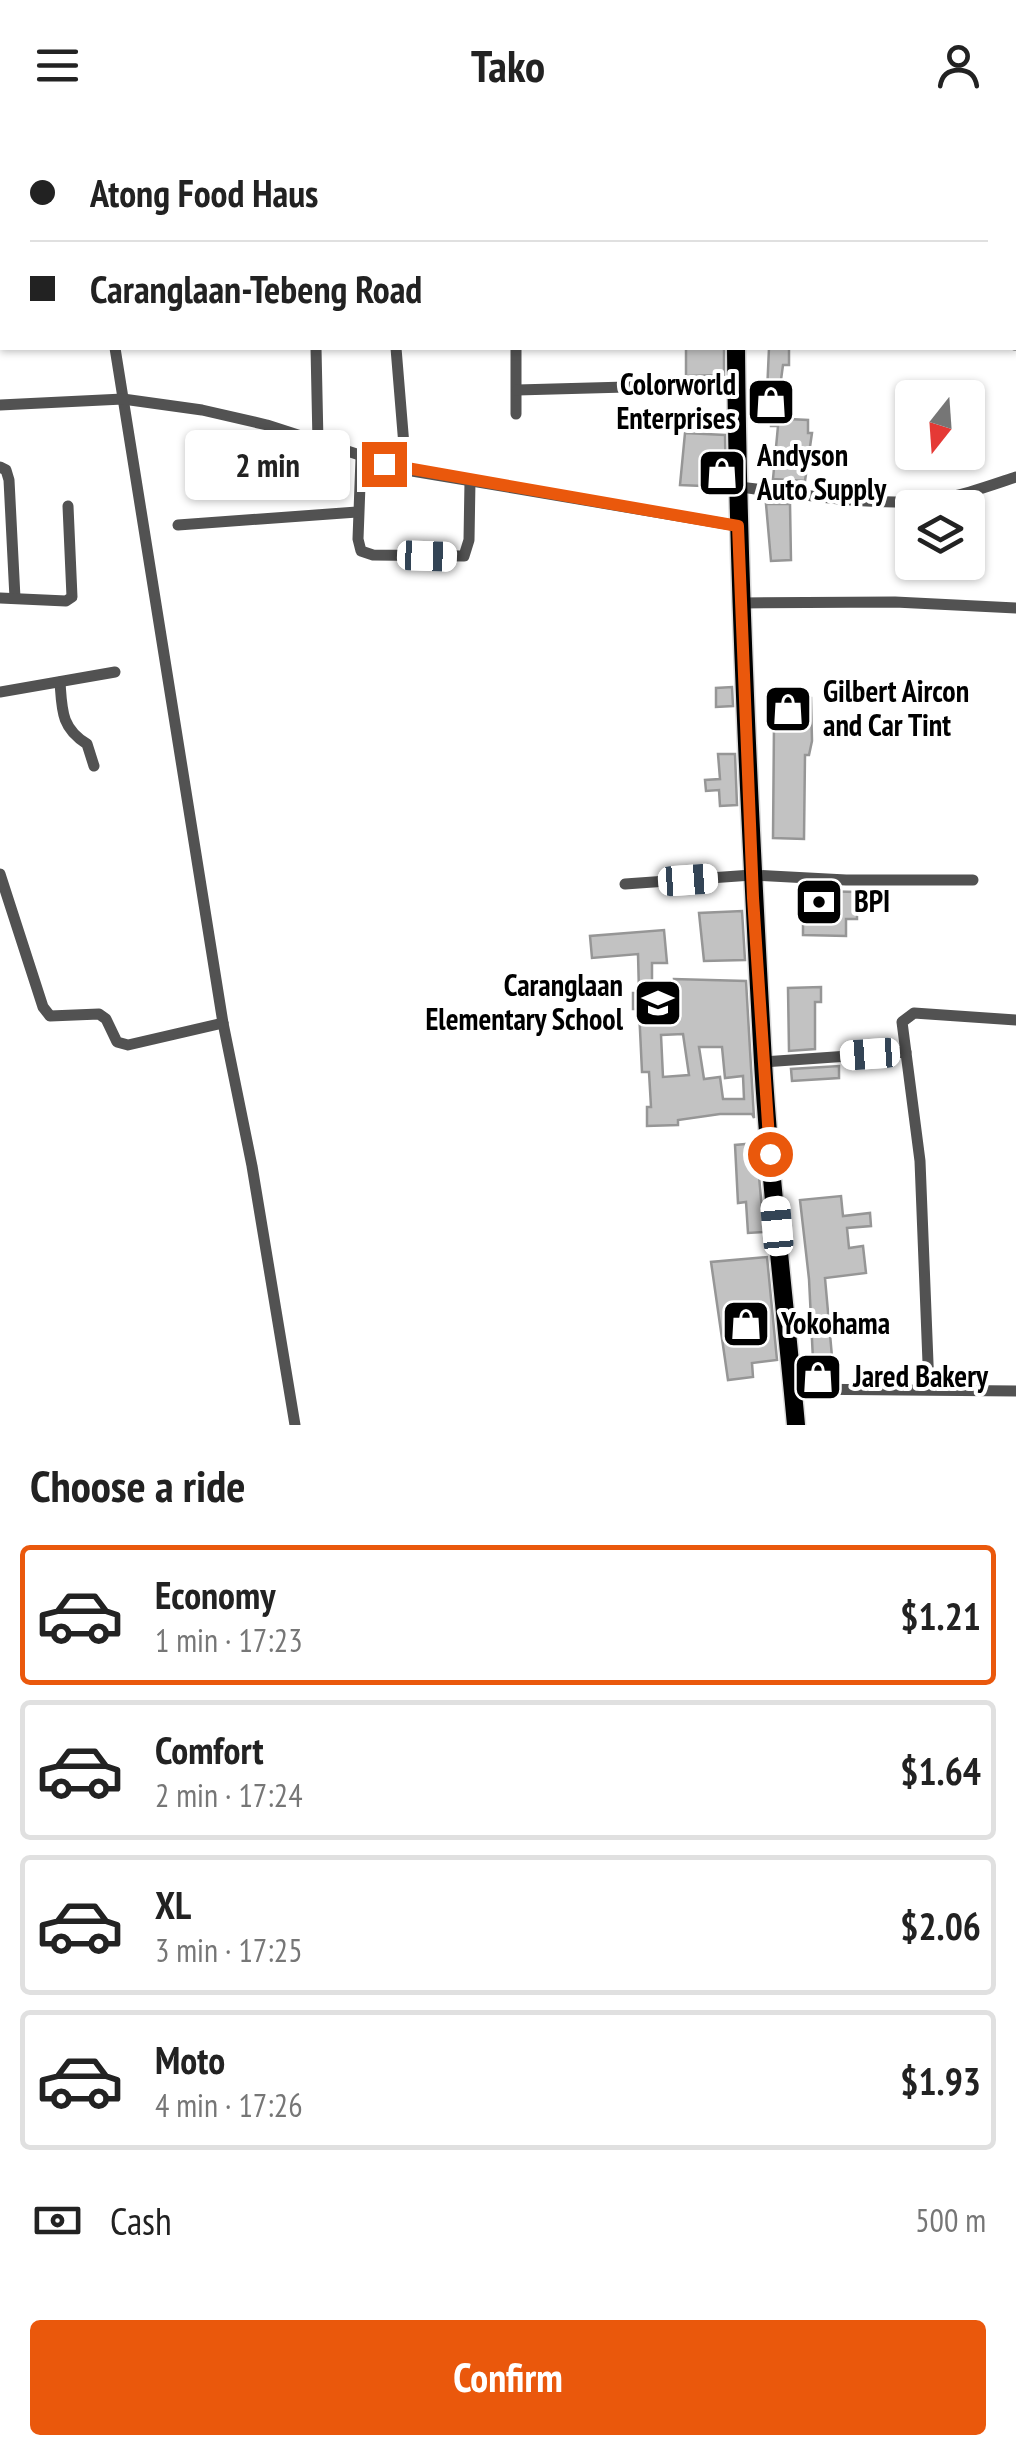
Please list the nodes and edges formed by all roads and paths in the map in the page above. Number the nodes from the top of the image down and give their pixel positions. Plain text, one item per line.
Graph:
1 (115, 350) edge
2 (316, 350) edge
3 (396, 350) edge
4 (516, 350) edge
5 (736, 350) edge
6 (736, 384) junction
7 (516, 390) junction
8 (123, 400) junction
9 (0, 404) edge
10 (516, 414) dead end
11 (318, 442) junction
12 (361, 458) junction
13 (0, 467) edge
14 (406, 470) junction
15 (1016, 477) edge
16 (470, 481) junction
17 (739, 487) junction
18 (68, 506) dead end
19 (357, 512) junction
20 (178, 524) dead end
21 (738, 526) junction
22 (0, 598) edge
23 (15, 598) junction
24 (742, 603) junction
25 (1016, 608) edge
26 (115, 672) dead end
27 (60, 682) junction
28 (0, 692) edge
29 (94, 766) dead end
30 (0, 874) edge
31 (752, 876) junction
32 (973, 880) dead end
33 (624, 884) dead end
34 (1016, 1020) edge
35 (223, 1023) junction
36 (906, 1052) junction
37 (764, 1062) junction
38 (929, 1388) junction
39 (792, 1389) junction
40 (1016, 1391) edge
41 (295, 1425) edge
42 (796, 1425) edge

1 - 8 street
2 - 11 street
3 - 14 street
4 - 7 street
5 - 6 main road
6 - 7 street
6 - 17 main road
7 - 10 street
8 - 9 street
8 - 11 street
8 - 35 street
11 - 12 street
12 - 14 street
12 - 19 street
13 - 23 street
14 - 16 street
15 - 17 street
16 - 19 street
16 - 21 street
17 - 21 main road
18 - 23 street
19 - 20 street
21 - 24 main road
22 - 23 street
24 - 25 street
24 - 31 main road
26 - 27 street
27 - 28 street
27 - 29 street
30 - 35 street
31 - 32 street
31 - 33 street
31 - 37 main road
34 - 36 street
35 - 41 street
36 - 37 street
36 - 38 street
37 - 39 main road
38 - 39 street
38 - 40 street
39 - 42 main road

